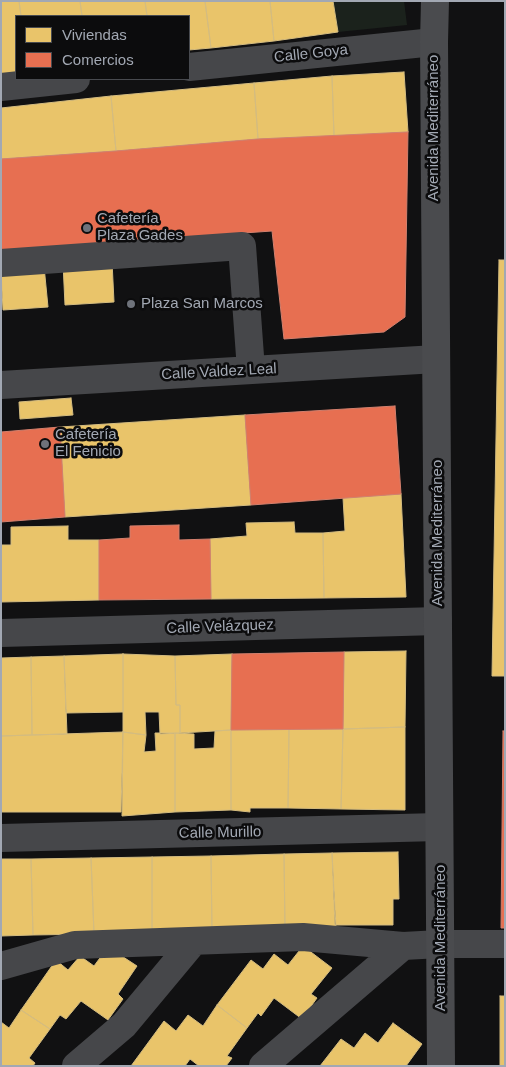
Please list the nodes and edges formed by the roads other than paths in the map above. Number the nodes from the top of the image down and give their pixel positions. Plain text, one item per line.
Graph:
1 (435, 1) edge
2 (434, 42) junction
3 (190, 67) edge
4 (67, 80) edge
5 (1, 87) edge
6 (1, 263) edge
7 (436, 359) junction
8 (251, 370) junction
9 (1, 385) edge
10 (438, 621) junction
11 (1, 633) edge
12 (440, 827) junction
13 (1, 838) edge
14 (194, 940) junction
15 (440, 944) junction
16 (505, 944) edge
17 (403, 946) junction
18 (1, 966) edge
19 (76, 1066) edge
20 (263, 1066) edge
21 (442, 1066) edge

1 - 2 street, Avenida Mediterráneo
2 - 3 street, Calle Goya
2 - 7 street, Avenida Mediterráneo
4 - 5 street
6 - 8 street
7 - 8 street, Calle Valdez Leal
7 - 10 street, Avenida Mediterráneo
8 - 9 street, Calle Valdez Leal
10 - 11 street, Calle Velázquez
10 - 12 street, Avenida Mediterráneo
12 - 13 street, Calle Murillo
12 - 15 street, Avenida Mediterráneo
14 - 17 street
14 - 18 street
14 - 19 street
15 - 16 street
15 - 17 street
15 - 21 street, Avenida Mediterráneo
17 - 20 street

